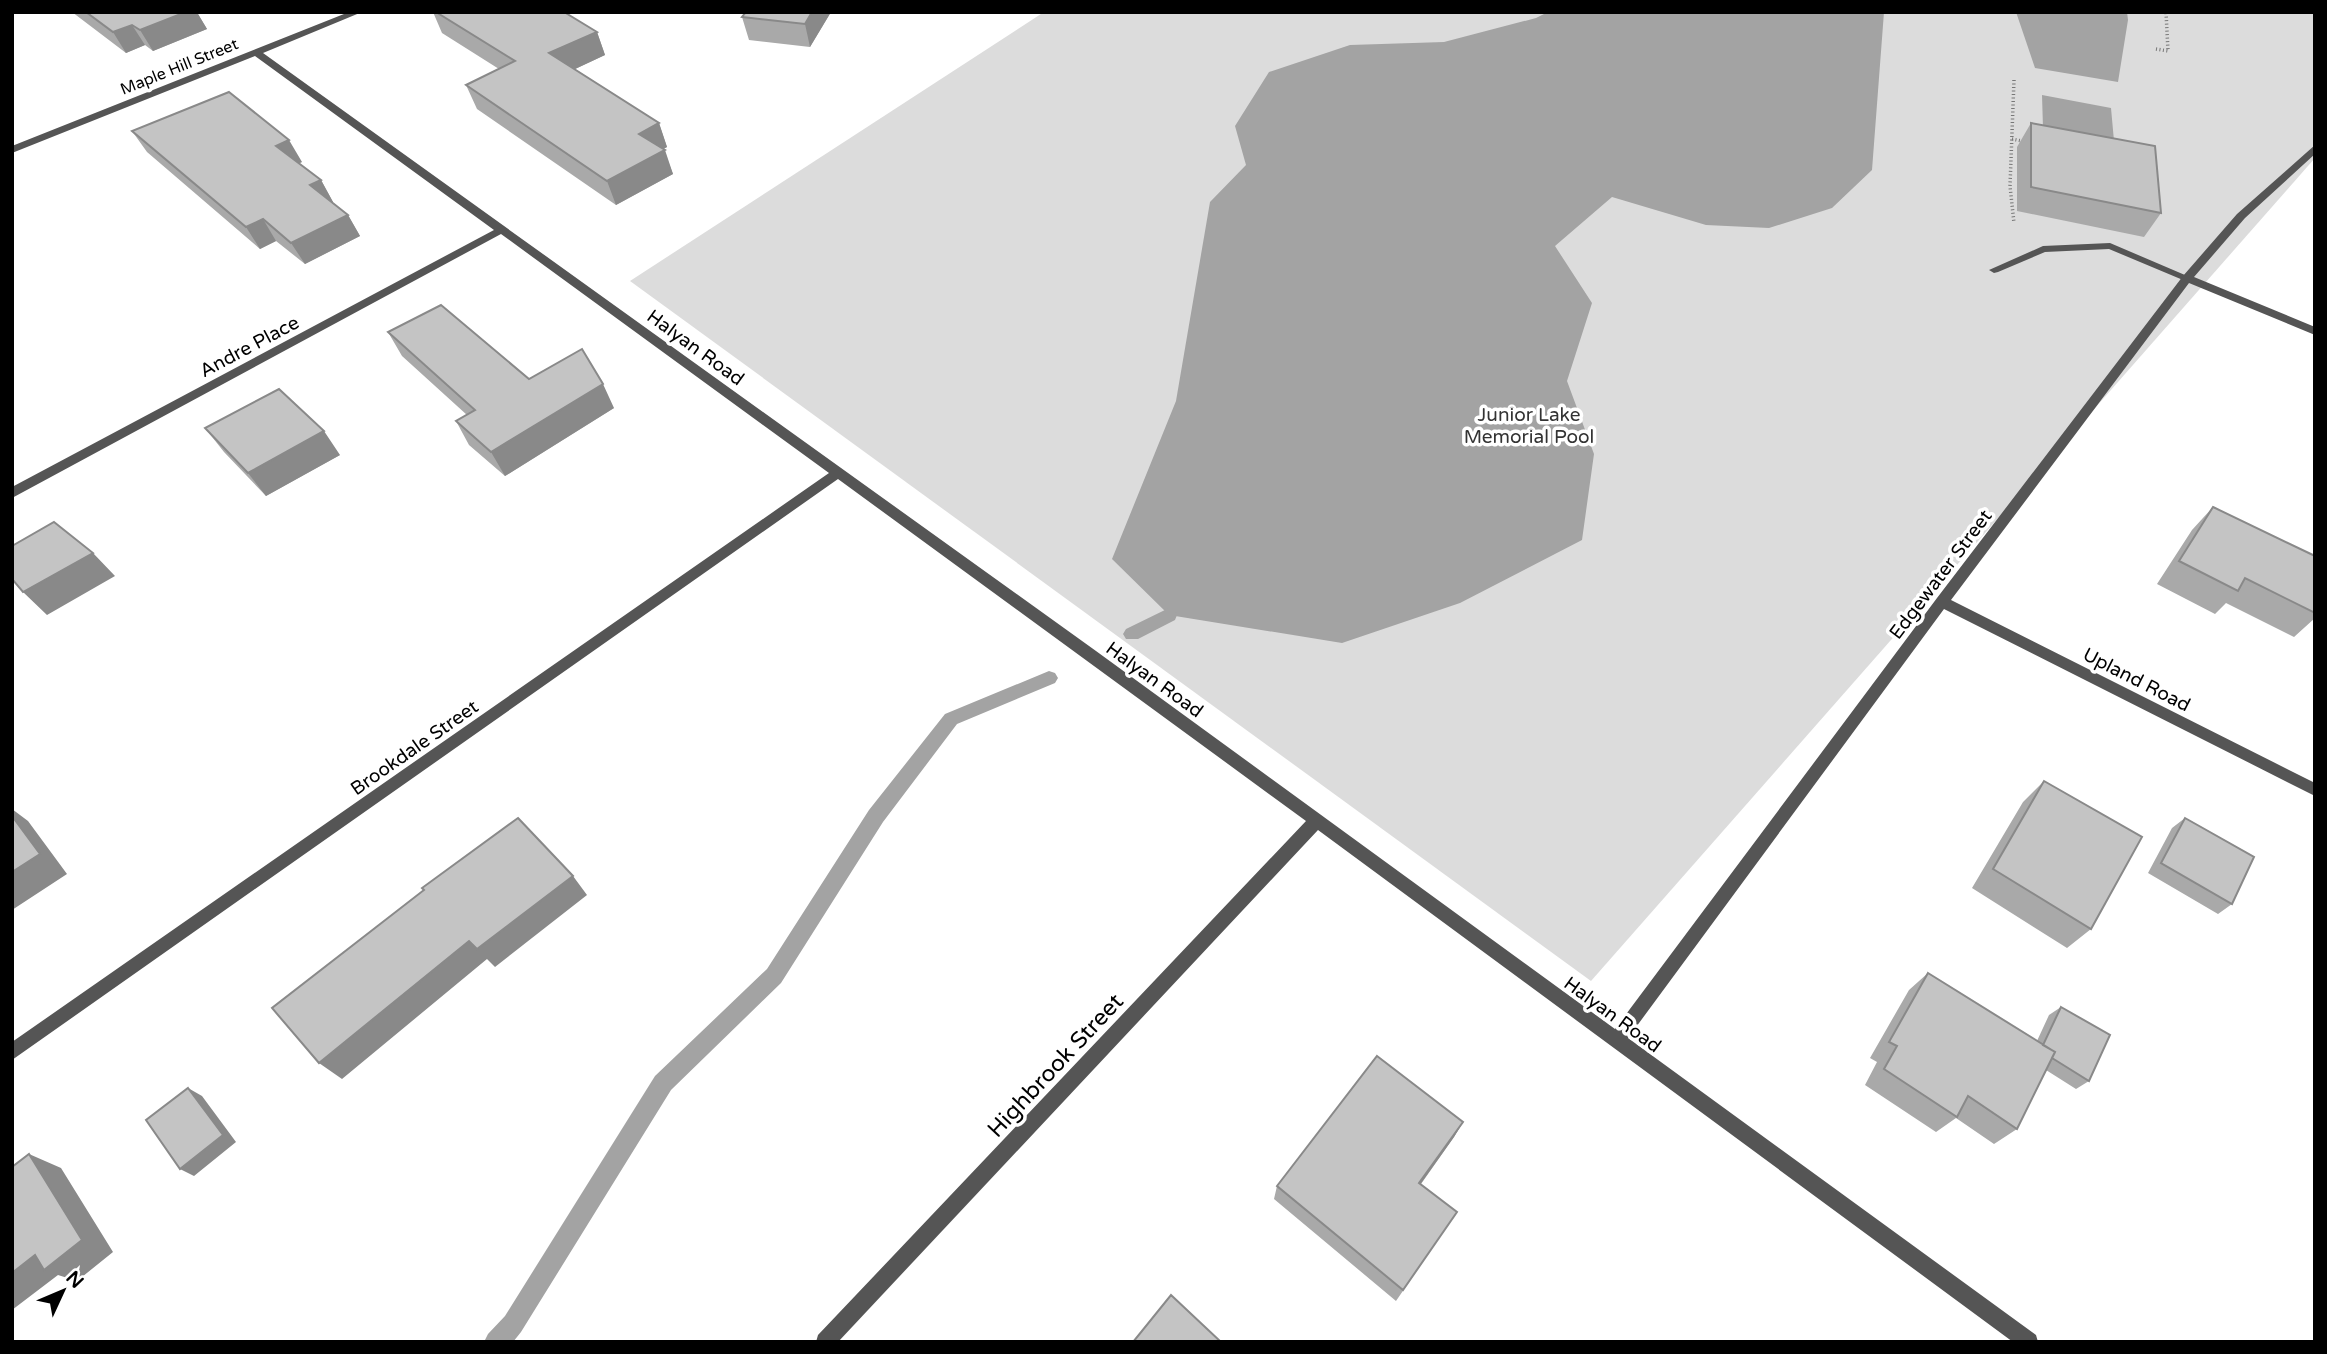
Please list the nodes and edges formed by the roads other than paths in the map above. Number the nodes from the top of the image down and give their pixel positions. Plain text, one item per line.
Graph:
1 (358, 12) edge
2 (255, 52) junction
3 (2315, 148) edge
4 (12, 150) edge
5 (501, 230) junction
6 (1994, 270) dead end
7 (2188, 278) junction
8 (2315, 331) edge
9 (838, 473) junction
10 (12, 493) edge
11 (1942, 602) junction
12 (2315, 790) edge
13 (1317, 820) junction
14 (1616, 1041) junction
15 (12, 1052) edge
16 (825, 1342) edge
17 (2029, 1342) edge

1 - 2 street, Maple Hill Street
2 - 4 street, Maple Hill Street
2 - 5 street, Halyan Road
3 - 7 street, Edgewater Street
5 - 9 street, Halyan Road
5 - 10 street, Andre Place
6 - 7 street
7 - 8 street
7 - 11 street, Edgewater Street
9 - 13 street, Halyan Road
9 - 15 street, Brookdale Street
11 - 12 street, Upland Road
11 - 14 street, Edgewater Street
13 - 14 street, Halyan Road
13 - 16 street, Highbrook Street
14 - 17 street, Halyan Road

